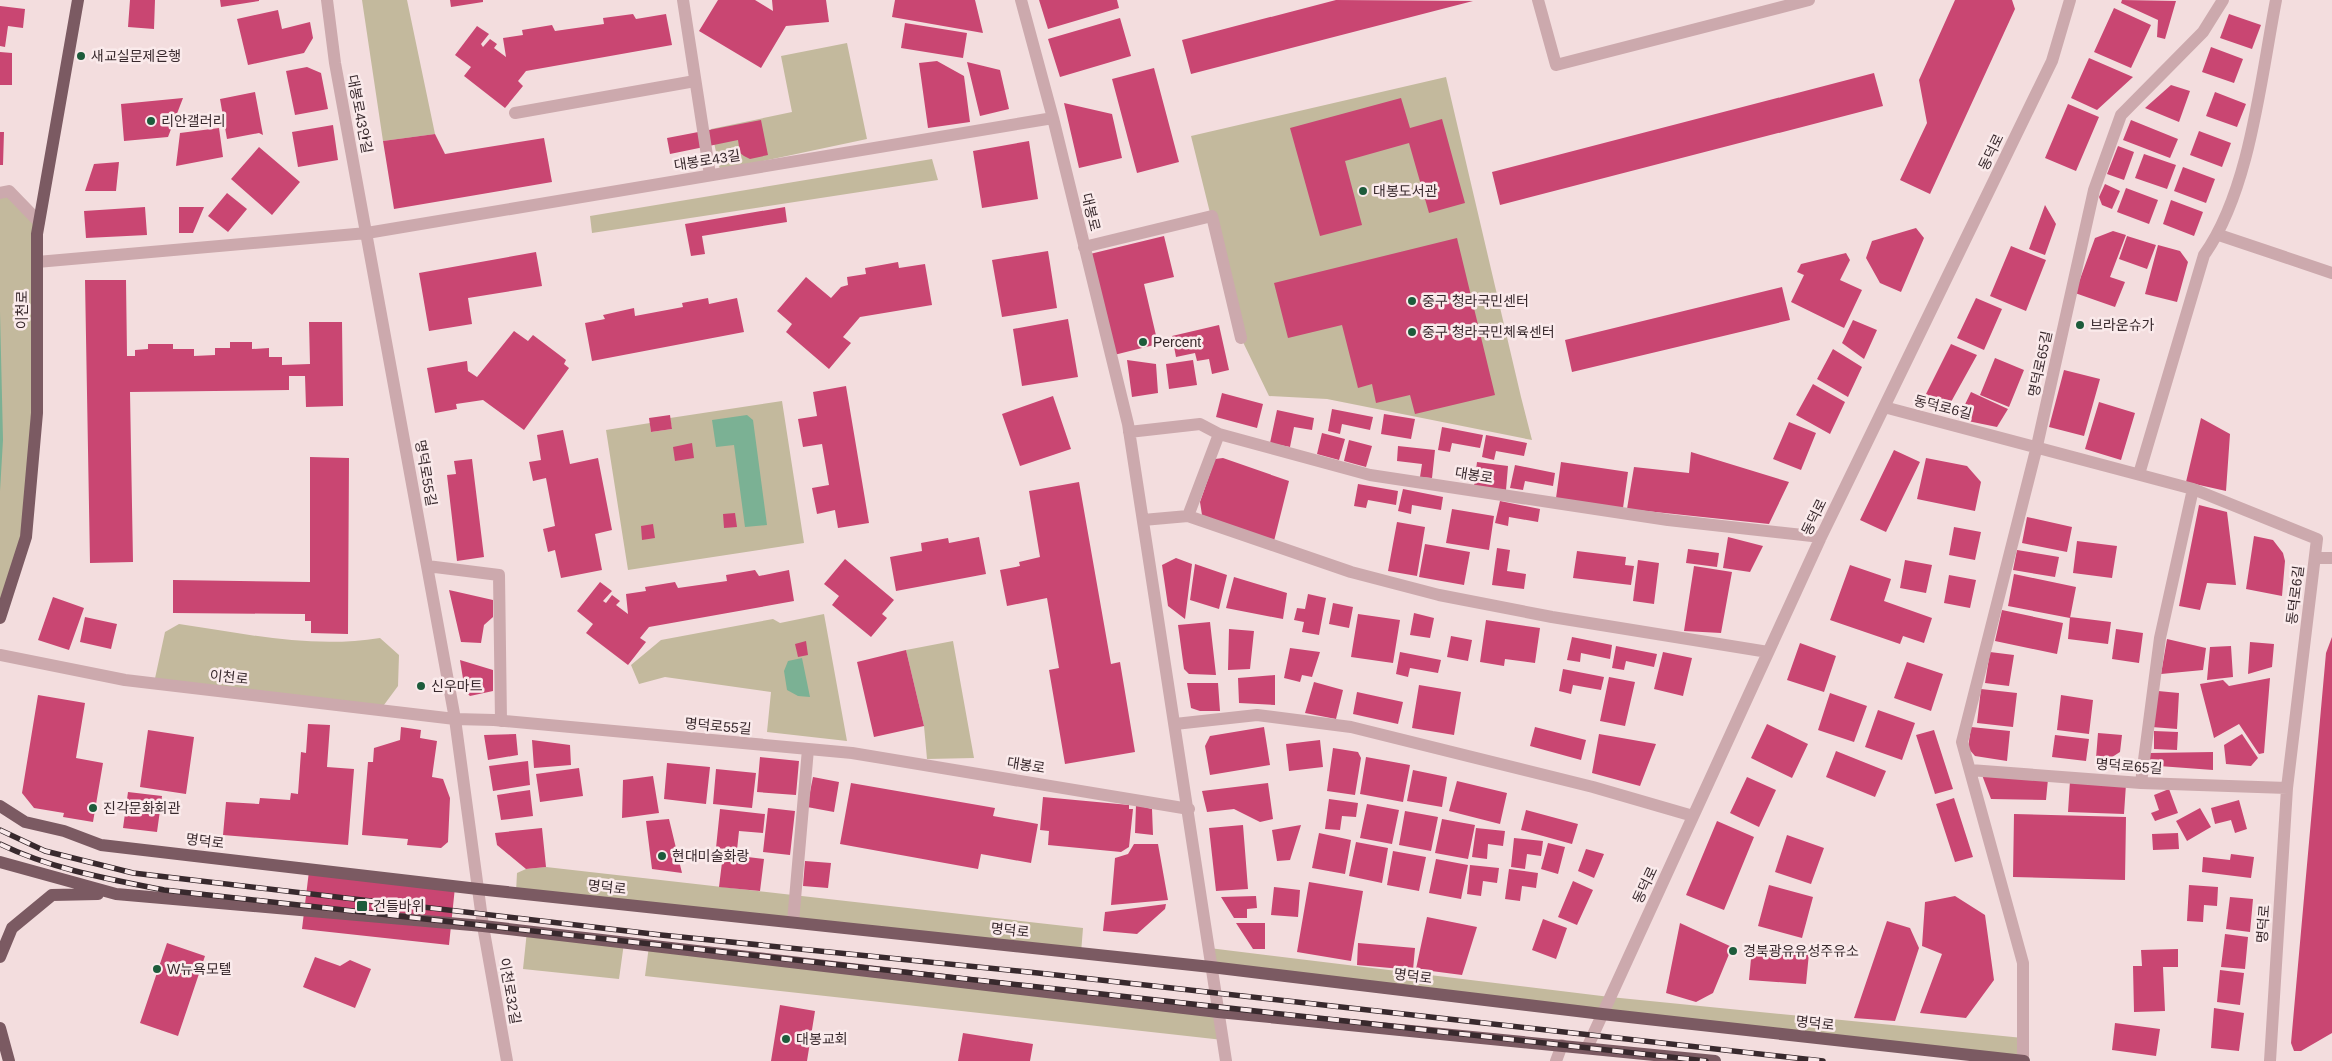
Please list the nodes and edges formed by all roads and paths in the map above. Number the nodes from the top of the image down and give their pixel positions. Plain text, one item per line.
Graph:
1 (78, 0) edge
2 (327, 0) edge
3 (683, 0) edge
4 (1021, 0) edge
5 (1538, 0) edge
6 (1809, 0) edge
7 (2070, 0) edge
8 (2223, 0) edge
9 (2276, 0) edge
10 (695, 81) junction
11 (515, 112) dead end
12 (1053, 118) junction
13 (710, 175) junction
14 (0, 193) edge
15 (39, 222) junction
16 (367, 233) junction
17 (2219, 235) junction
18 (1084, 247) junction
19 (37, 262) junction
20 (2332, 273) edge
21 (1241, 338) dead end
22 (1884, 407) junction
23 (1129, 432) junction
24 (1219, 434) junction
25 (2037, 446) junction
26 (2140, 474) junction
27 (2193, 489) junction
28 (1188, 516) junction
29 (1143, 520) junction
30 (1821, 537) junction
31 (2315, 558) junction
32 (2332, 558) edge
33 (427, 566) junction
34 (0, 618) edge
35 (1768, 652) junction
36 (0, 655) edge
37 (455, 719) junction
38 (501, 721) junction
39 (1175, 724) junction
40 (808, 749) junction
41 (858, 754) joint
42 (1970, 770) junction
43 (2141, 783) junction
44 (2287, 788) junction
45 (0, 806) edge
46 (1189, 809) junction
47 (1693, 816) junction
48 (0, 862) edge
49 (478, 889) junction
50 (116, 894) junction
51 (793, 922) junction
52 (483, 926) junction
53 (0, 957) edge
54 (1211, 967) junction
55 (1218, 1012) junction
56 (1602, 1014) junction
57 (1, 1034) edge
58 (1562, 1045) junction
59 (1587, 1048) junction
60 (9, 1061) edge
61 (507, 1061) edge
62 (1226, 1061) edge
63 (1556, 1061) edge
64 (1715, 1061) edge
65 (2023, 1061) edge
66 (2270, 1061) edge

1 - 15 main road, 이천로
2 - 16 street, 대봉로43안길
3 - 10 street
4 - 12 street, 대봉로
5 - 6 street
7 - 22 street, 동덕로
8 - 25 street, 명덕로65길
9 - 17 street
10 - 11 street
10 - 13 street
12 - 13 street, 대봉로43길
12 - 18 street, 대봉로
13 - 16 street, 대봉로43길
14 - 15 street
15 - 19 main road, 이천로
16 - 19 street, 대봉로43길
16 - 33 street, 명덕로55길
17 - 20 street
17 - 26 street
18 - 21 street
18 - 23 street, 대봉로
19 - 34 main road, 이천로
22 - 25 street, 동덕로6길
22 - 30 street, 동덕로
23 - 24 street, 대봉로
23 - 29 street, 대봉로
24 - 28 street
24 - 30 street, 대봉로
25 - 26 street, 동덕로6길
25 - 42 street, 명덕로65길
26 - 27 street, 동덕로6길
27 - 31 street, 동덕로6길
27 - 43 street
28 - 29 street
28 - 35 street
29 - 39 street, 대봉로
30 - 35 street, 동덕로
31 - 32 street
31 - 44 street, 동덕로6길
33 - 37 street, 명덕로55길
33 - 38 street
35 - 47 street, 동덕로
36 - 37 street, 이천로
37 - 38 street, 명덕로55길
37 - 49 street, 명덕로55길
38 - 40 street, 명덕로55길
39 - 46 street, 대봉로
39 - 47 street
40 - 41 street, 명덕로55길
40 - 51 street
41 - 46 street, 대봉로
42 - 43 street, 명덕로65길
42 - 65 street, 명덕로65길
43 - 44 street, 명덕로65길
44 - 66 street, 명덕로
45 - 49 main road, 명덕로
46 - 54 street, 대봉로
47 - 56 street, 동덕로
48 - 50 main road
49 - 51 main road, 명덕로
49 - 52 street, 명덕로55길
50 - 52 main road
50 - 53 main road
51 - 54 main road, 명덕로
52 - 55 main road
52 - 61 street, 이천로32길
54 - 55 street, 대봉로
54 - 56 main road, 명덕로
55 - 58 main road
55 - 62 street, 대봉로
56 - 59 street, 동덕로
56 - 65 main road, 명덕로
57 - 60 main road
58 - 59 main road
58 - 63 street
59 - 64 main road

